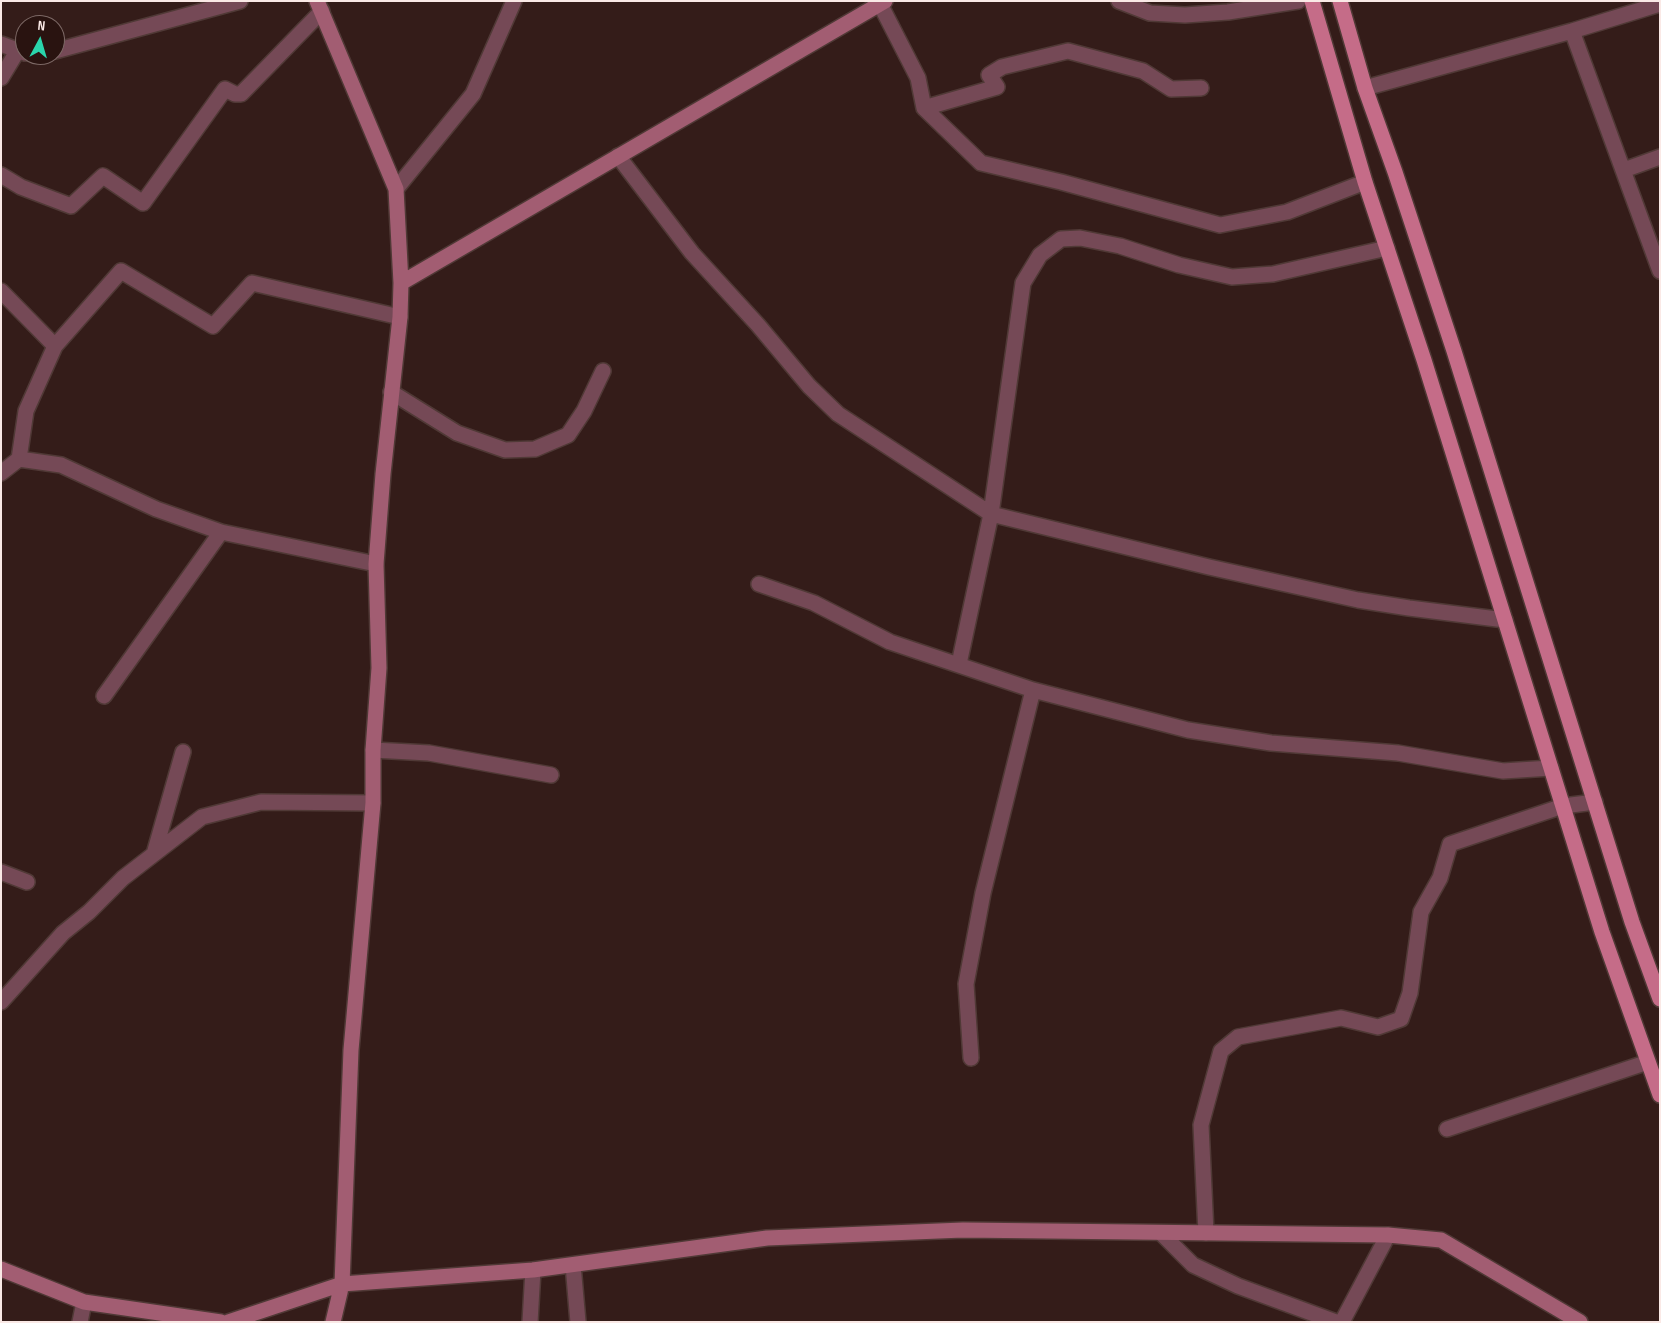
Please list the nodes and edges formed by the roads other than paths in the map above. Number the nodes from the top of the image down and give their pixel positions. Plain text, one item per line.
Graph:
1 (240, 1) edge
2 (514, 1) edge
3 (1120, 1) edge
4 (1298, 1) edge
5 (1312, 1) edge
6 (1340, 1) edge
7 (882, 3) edge
8 (1660, 4) edge
9 (319, 6) edge
10 (1572, 31) junction
11 (1, 44) edge
12 (65, 48) edge
13 (15, 49) edge
14 (15, 63) edge
15 (1, 78) edge
16 (1201, 88) dead end
17 (1365, 88) junction
18 (924, 108) junction
19 (618, 156) junction
20 (1660, 157) edge
21 (1624, 170) junction
22 (1, 175) edge
23 (1365, 182) junction
24 (396, 189) junction
25 (1387, 248) junction
26 (1660, 271) edge
27 (402, 283) junction
28 (1, 291) edge
29 (400, 317) junction
30 (55, 346) junction
31 (603, 371) dead end
32 (391, 392) junction
33 (19, 459) junction
34 (1, 473) edge
35 (991, 514) junction
36 (221, 532) junction
37 (376, 564) junction
38 (759, 584) dead end
39 (1505, 620) junction
40 (959, 664) junction
41 (1032, 690) junction
42 (104, 696) dead end
43 (373, 750) junction
44 (184, 752) dead end
45 (1551, 768) junction
46 (551, 775) dead end
47 (1595, 802) junction
48 (373, 803) junction
49 (1563, 806) junction
50 (154, 854) junction
51 (1, 872) edge
52 (27, 882) dead end
53 (1660, 999) edge
54 (1, 1002) edge
55 (972, 1058) dead end
56 (1648, 1062) junction
57 (1660, 1096) edge
58 (1447, 1129) dead end
59 (1162, 1233) junction
60 (1206, 1233) junction
61 (1388, 1235) junction
62 (573, 1265) junction
63 (1, 1269) edge
64 (533, 1270) junction
65 (342, 1284) junction
66 (84, 1302) junction
67 (80, 1322) edge
68 (221, 1322) edge
69 (228, 1322) edge
70 (333, 1322) edge
71 (530, 1322) edge
72 (578, 1322) edge
73 (1336, 1322) edge
74 (1342, 1322) edge
75 (1580, 1322) edge

1 - 12 street
2 - 24 street
3 - 4 street
5 - 23 main road
6 - 17 main road
7 - 18 street
7 - 19 main road
8 - 10 street
9 - 22 street
9 - 24 main road
10 - 17 street
10 - 21 street
11 - 13 street
14 - 15 street
16 - 18 street
17 - 47 main road
18 - 23 street
19 - 27 main road
19 - 35 street
20 - 21 street
21 - 26 street
23 - 25 main road
24 - 27 main road
25 - 35 street
25 - 39 main road
27 - 29 main road
28 - 30 street
29 - 30 street
29 - 32 main road
30 - 33 street
31 - 32 street
32 - 37 main road
33 - 34 street
33 - 36 street
35 - 39 street
35 - 40 street
36 - 37 street
36 - 42 street
37 - 43 main road
38 - 40 street
39 - 45 main road
40 - 41 street
41 - 45 street
41 - 55 street
43 - 46 street
43 - 48 main road
44 - 50 street
45 - 49 main road
47 - 49 street
47 - 53 main road
48 - 50 street
48 - 65 main road
49 - 56 main road
49 - 60 street
50 - 54 street
51 - 52 street
56 - 57 main road
56 - 58 street
59 - 60 main road
59 - 62 main road
59 - 73 street
60 - 61 main road
61 - 74 street
61 - 75 main road
62 - 64 main road
62 - 72 street
63 - 66 main road
64 - 65 main road
64 - 71 street
65 - 69 main road
65 - 70 main road
66 - 67 street
66 - 68 main road

